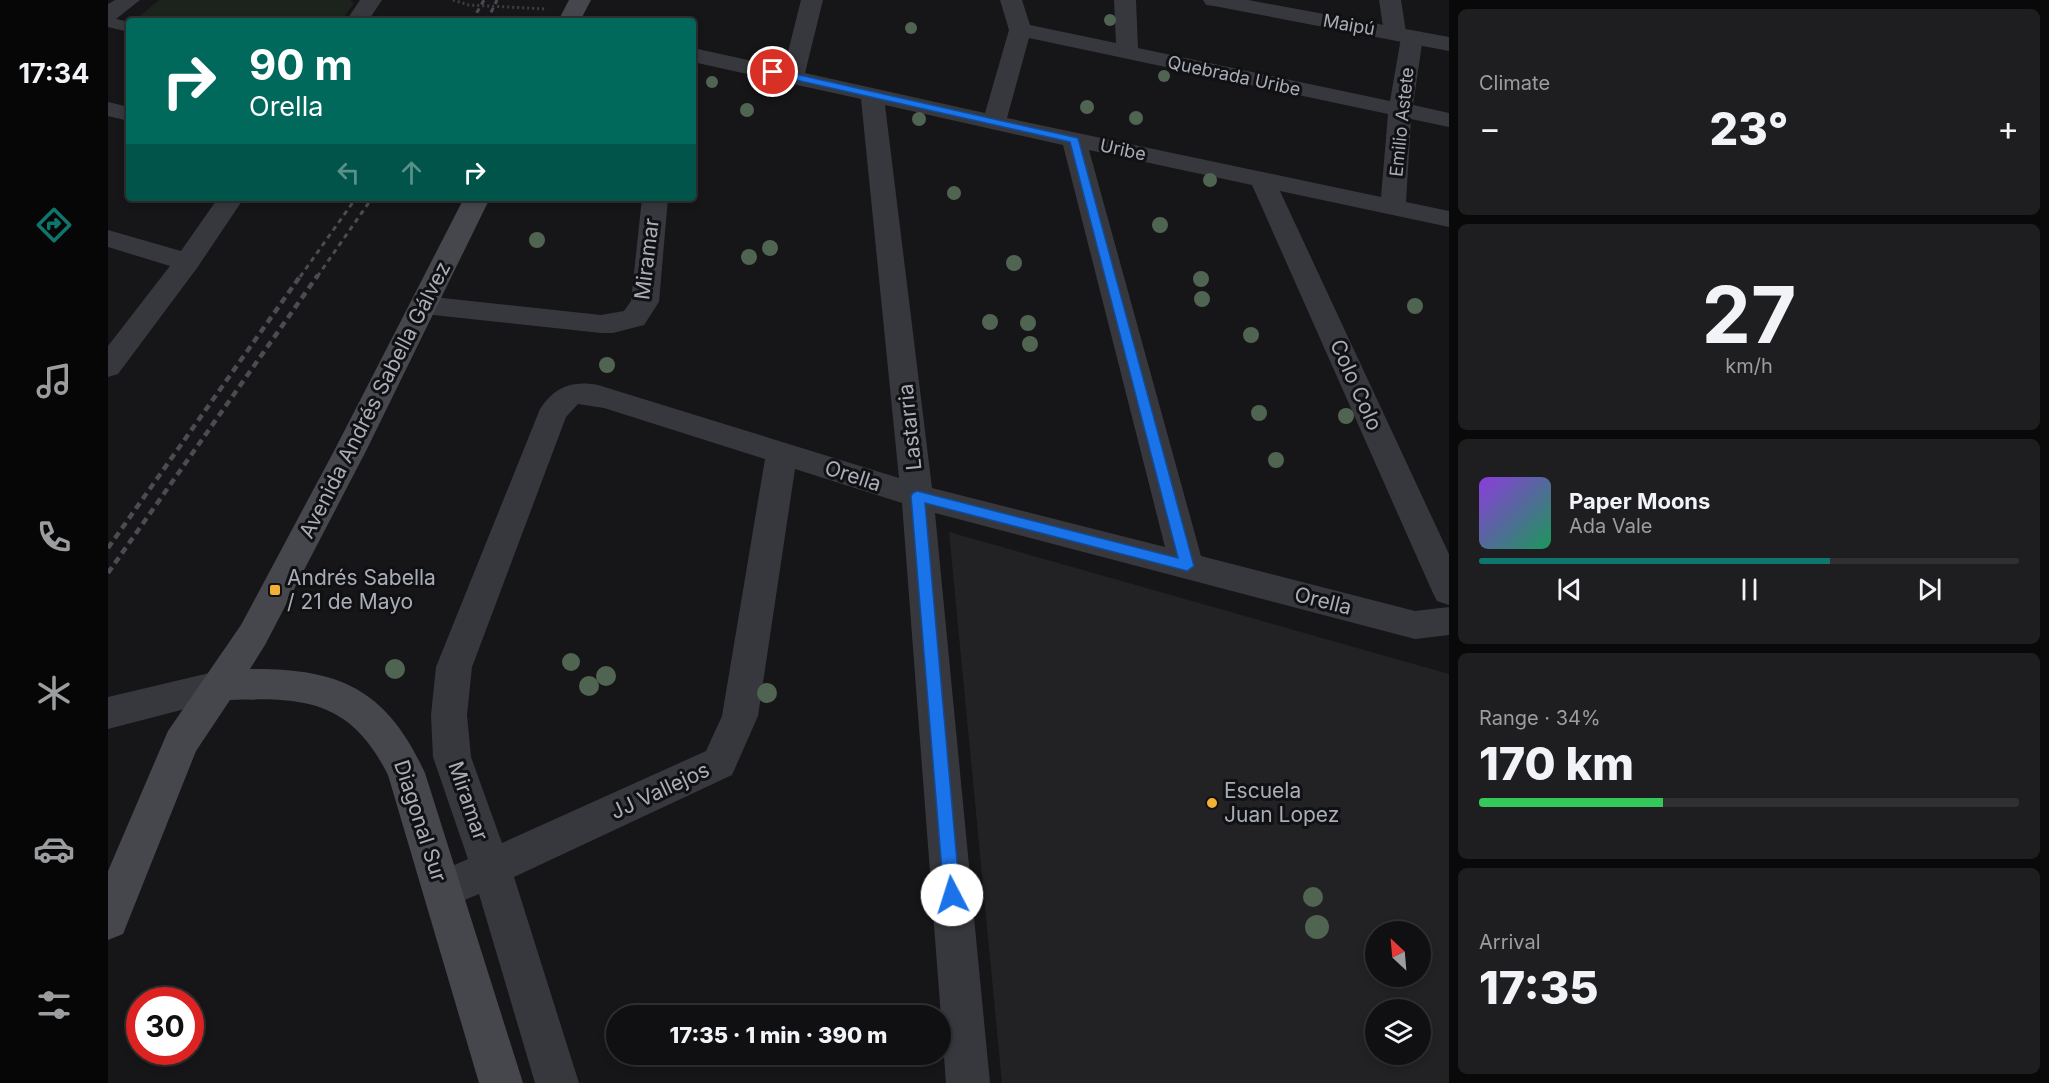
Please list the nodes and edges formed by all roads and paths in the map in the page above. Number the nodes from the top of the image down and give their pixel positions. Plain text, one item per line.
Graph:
1 (129, 0) edge
2 (370, 0) edge
3 (453, 0) edge
4 (580, 0) edge
5 (812, 0) edge
6 (1011, 0) edge
7 (1125, 0) edge
8 (1390, 0) edge
9 (1226, 1) edge
10 (108, 14) edge
11 (561, 15) edge
12 (359, 18) edge
13 (108, 22) edge
14 (126, 26) edge
15 (1020, 30) junction
16 (1403, 35) junction
17 (1449, 44) edge
18 (1127, 54) junction
19 (696, 56) edge
20 (793, 77) junction
21 (872, 94) junction
22 (108, 110) edge
23 (1400, 110) junction
24 (126, 113) edge
25 (1449, 120) edge
26 (994, 122) junction
27 (1074, 140) junction
28 (1262, 179) junction
29 (229, 201) edge
30 (476, 201) edge
31 (655, 201) edge
32 (1393, 207) junction
33 (1449, 219) edge
34 (108, 238) edge
35 (187, 262) junction
36 (424, 305) junction
37 (108, 368) edge
38 (574, 393) joint
39 (782, 453) junction
40 (917, 496) junction
41 (1187, 566) junction
42 (1449, 591) edge
43 (1449, 621) edge
44 (222, 685) junction
45 (108, 713) edge
46 (491, 868) junction
47 (443, 890) junction
48 (108, 920) edge
49 (501, 1083) edge
50 (557, 1083) edge
51 (968, 1083) edge

1 - 10 street
2 - 12 street
3 - 11 path
4 - 11 main road
5 - 20 street
6 - 15 street
7 - 18 street
8 - 16 street, Emilio Astete
9 - 16 street, Maipú
13 - 14 street
15 - 18 street, Quebrada Uribe
15 - 26 street
16 - 17 street, Maipú
16 - 23 street, Emilio Astete
18 - 23 street, Quebrada Uribe
19 - 20 street, Uribe
20 - 21 street, Uribe
21 - 26 street, Uribe
21 - 40 street, Lastarria
22 - 24 street
23 - 25 street, Quebrada Uribe
23 - 32 street, Emilio Astete
26 - 27 street, Uribe
27 - 28 street, Uribe
27 - 41 street
28 - 32 street, Uribe
28 - 42 street, Colo Colo
29 - 35 street
30 - 36 main road, Avenida Andrés Sabella Gálvez
31 - 36 street, Miramar
32 - 33 street, Uribe
34 - 35 street
35 - 37 street
36 - 44 main road, Avenida Andrés Sabella Gálvez
38 - 39 street, Orella
38 - 46 street, Miramar
39 - 40 street, Orella
39 - 46 street, JJ Vallejos
40 - 41 street, Orella
40 - 51 street, Lastarria
41 - 43 street, Orella
44 - 45 street
44 - 47 main road, Diagonal Sur
44 - 48 main road, Avenida Andrés Sabella Gálvez
46 - 47 street, JJ Vallejos
46 - 50 street, Miramar
47 - 49 main road, Diagonal Sur

